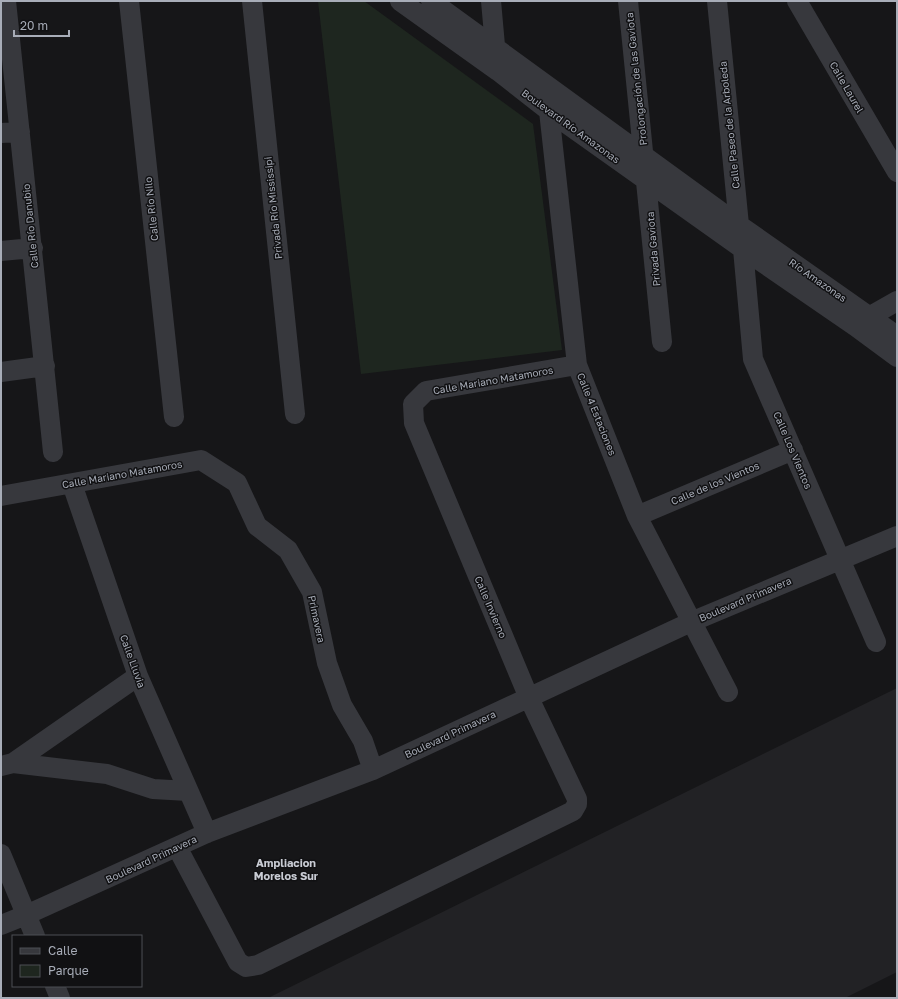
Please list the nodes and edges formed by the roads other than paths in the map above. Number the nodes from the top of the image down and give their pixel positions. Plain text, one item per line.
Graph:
1 (129, 1) edge
2 (252, 1) edge
3 (400, 1) edge
4 (431, 1) edge
5 (491, 1) edge
6 (628, 1) edge
7 (717, 1) edge
8 (797, 1) edge
9 (5, 7) edge
10 (496, 49) junction
11 (498, 71) junction
12 (549, 111) junction
13 (11, 132) edge
14 (644, 156) junction
15 (897, 172) edge
16 (647, 181) junction
17 (739, 225) junction
18 (33, 248) junction
19 (743, 249) junction
20 (1, 251) edge
21 (897, 301) edge
22 (862, 321) junction
23 (897, 336) edge
24 (662, 342) dead end
25 (897, 357) edge
26 (577, 365) junction
27 (45, 366) junction
28 (1, 372) edge
29 (413, 404) joint
30 (295, 414) dead end
31 (174, 417) dead end
32 (793, 450) junction
33 (53, 452) dead end
34 (237, 483) joint
35 (72, 484) junction
36 (1, 496) edge
37 (637, 516) junction
38 (897, 536) edge
39 (840, 560) junction
40 (691, 622) junction
41 (876, 642) dead end
42 (138, 676) junction
43 (728, 692) dead end
44 (529, 698) junction
45 (7, 764) edge
46 (373, 770) junction
47 (188, 791) junction
48 (207, 833) junction
49 (177, 847) junction
50 (1, 854) edge
51 (26, 916) junction
52 (1, 925) edge
53 (35, 935) edge
54 (55, 987) edge
55 (60, 998) edge

1 - 31 street, Calle Río Nilo
2 - 30 street, Privada Río Mississipi
3 - 11 street, Boulevard Río Amazonas
4 - 10 street, Boulevard Río Amazonas
5 - 10 street
6 - 14 street, Prolongación de las Gaviota
7 - 17 street, Calle Paseo de la Arboleda
8 - 15 street, Calle Laurel
9 - 13 street, Calle Río Danubio
10 - 11 street
10 - 14 street, Boulevard Río Amazonas
11 - 12 street, Boulevard Río Amazonas
12 - 16 street, Boulevard Río Amazonas
12 - 26 street, Calle 4 Estaciones
13 - 18 street, Calle Río Danubio
14 - 16 street, Privada Gaviota
14 - 17 street, Boulevard Río Amazonas
16 - 19 street, Boulevard Río Amazonas
16 - 24 street, Privada Gaviota
17 - 19 street, Calle Paseo de la Arboleda
17 - 22 street, Río Amazonas
18 - 20 street
18 - 27 street, Calle Río Danubio
19 - 22 street, Río Amazonas
19 - 32 street, Calle Los Vientos
21 - 22 street
22 - 23 street, Río Amazonas
22 - 25 street, Río Amazonas
26 - 29 street, Calle Mariano Matamoros
26 - 37 street, Calle 4 Estaciones
27 - 28 street
27 - 33 street, Calle Río Danubio
29 - 44 street, Calle Invierno
32 - 37 street, Calle de los Vientos
32 - 39 street, Calle Los Vientos
34 - 35 street, Calle Mariano Matamoros
34 - 46 street, Primavera
35 - 36 street, Calle Mariano Matamoros
35 - 42 street, Calle Lluvia
37 - 40 street, Calle 4 Estaciones
38 - 39 street, Boulevard Primavera
39 - 40 street, Boulevard Primavera
39 - 41 street, Calle Los Vientos
40 - 43 street, Calle 4 Estaciones
40 - 44 street, Boulevard Primavera
42 - 45 street
42 - 47 street, Calle Lluvia
44 - 46 street, Boulevard Primavera
44 - 49 street, Calle Invierno
45 - 47 street
46 - 48 street, Boulevard Primavera
47 - 48 street, Calle Lluvia
48 - 49 street, Boulevard Primavera
49 - 51 street, Boulevard Primavera
50 - 51 street
51 - 52 street, Boulevard Primavera
51 - 53 street
54 - 55 street

